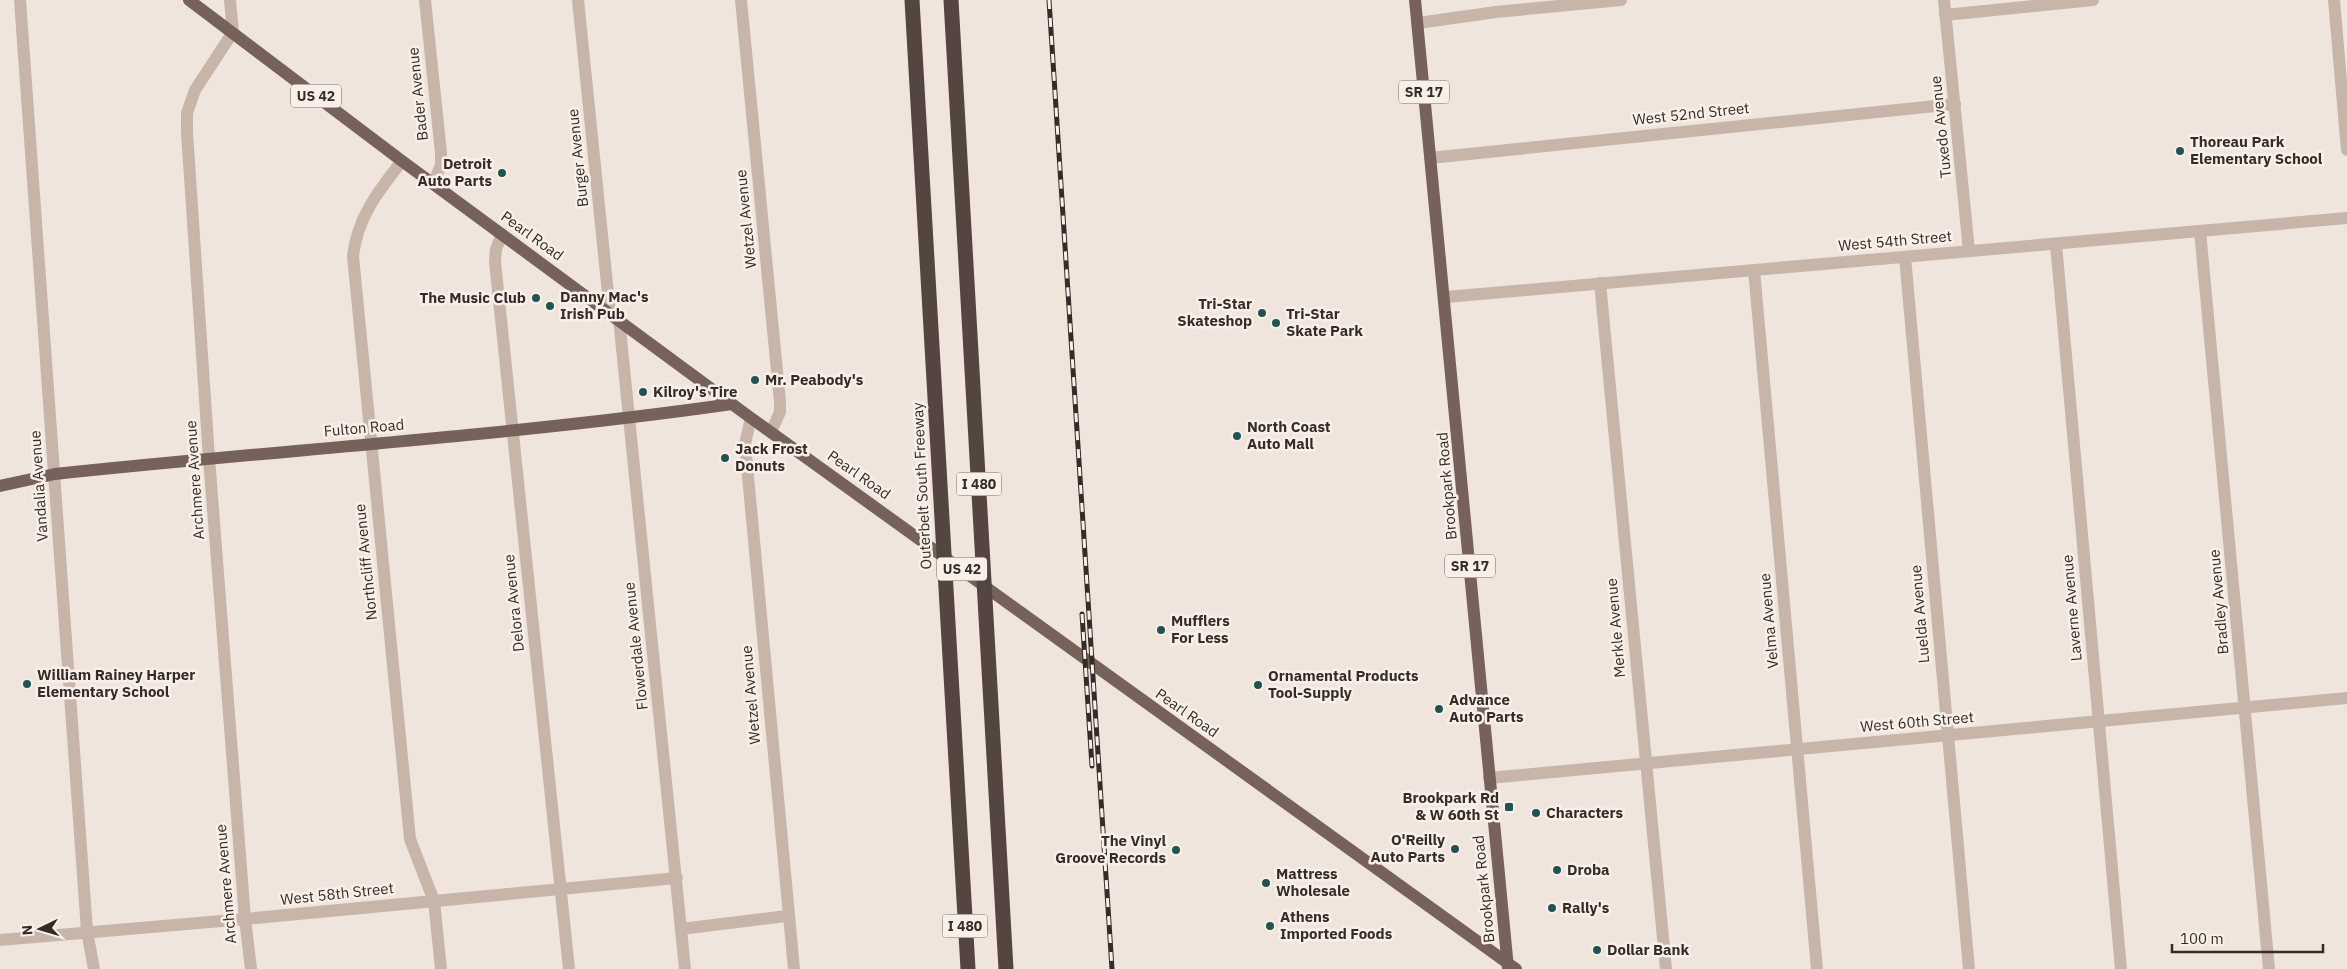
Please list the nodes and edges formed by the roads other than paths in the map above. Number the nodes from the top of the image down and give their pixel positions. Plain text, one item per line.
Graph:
1 (20, 0) edge
2 (189, 0) edge
3 (230, 0) edge
4 (425, 0) edge
5 (578, 0) edge
6 (742, 0) edge
7 (912, 0) edge
8 (951, 0) edge
9 (1416, 0) edge
10 (1621, 0) edge
11 (1944, 0) edge
12 (2093, 0) edge
13 (2334, 0) edge
14 (1945, 15) junction
15 (1418, 23) junction
16 (233, 32) junction
17 (1955, 104) junction
18 (2347, 150) edge
19 (1430, 158) junction
20 (402, 161) junction
21 (434, 184) junction
22 (2347, 218) edge
23 (2200, 231) junction
24 (502, 234) junction
25 (2056, 244) junction
26 (1969, 250) junction
27 (1905, 257) junction
28 (1754, 270) junction
29 (1600, 284) junction
30 (1446, 297) junction
31 (614, 316) junction
32 (732, 404) junction
33 (629, 418) junction
34 (751, 418) junction
35 (512, 431) junction
36 (771, 432) junction
37 (371, 444) junction
38 (209, 458) junction
39 (55, 474) junction
40 (0, 486) edge
41 (2347, 698) edge
42 (2245, 707) junction
43 (2098, 722) junction
44 (1947, 735) junction
45 (1797, 749) junction
46 (1645, 762) junction
47 (1490, 778) junction
48 (677, 878) junction
49 (962, 884) junction
50 (561, 890) junction
51 (434, 901) junction
52 (787, 916) junction
53 (245, 919) junction
54 (681, 929) junction
55 (87, 931) junction
56 (0, 940) edge
57 (1510, 967) edge
58 (94, 969) edge
59 (250, 969) edge
60 (441, 969) edge
61 (569, 969) edge
62 (685, 969) edge
63 (794, 969) edge
64 (960, 969) edge
65 (968, 969) edge
66 (1006, 969) edge
67 (1666, 969) edge
68 (1817, 969) edge
69 (1969, 969) edge
70 (2121, 969) edge
71 (2269, 969) edge

1 - 39 street, Vandalia Avenue
2 - 16 main road, Pearl Road / US 42
3 - 16 street
4 - 21 street, Bader Avenue
5 - 31 street, Burger Avenue
6 - 36 street, Wetzel Avenue
7 - 49 highway, Outerbelt South Freeway / I 480
8 - 66 highway, I 480
9 - 15 main road, Brookpark Road / SR 17
10 - 15 street
11 - 14 street, Tuxedo Avenue
12 - 14 street
13 - 18 street
14 - 17 street, Tuxedo Avenue
15 - 19 main road, Brookpark Road / SR 17
16 - 20 main road, Pearl Road / US 42
16 - 38 street, Archmere Avenue
17 - 19 street, West 52nd Street
17 - 26 street, Tuxedo Avenue
19 - 30 main road, Brookpark Road / SR 17
20 - 21 main road, Pearl Road / US 42
20 - 37 street, Northcliff Avenue
21 - 24 main road, Pearl Road / US 42
22 - 23 street, West 54th Street
23 - 25 street, West 54th Street
23 - 42 street, Bradley Avenue
24 - 31 main road, Pearl Road / US 42
24 - 35 street, Delora Avenue
25 - 26 street, West 54th Street
25 - 43 street, Laverne Avenue
26 - 27 street, West 54th Street
27 - 28 street, West 54th Street
27 - 44 street, Luelda Avenue
28 - 29 street, West 54th Street
28 - 45 street, Velma Avenue
29 - 30 street, West 54th Street
29 - 46 street, Merkle Avenue
30 - 47 main road, Brookpark Road / SR 17
31 - 32 main road, Pearl Road / US 42
31 - 33 street, Flowerdale Avenue
32 - 33 main road, Fulton Road
32 - 34 main road, Pearl Road / US 42
33 - 35 main road, Fulton Road
33 - 48 street, Flowerdale Avenue
34 - 36 main road, Pearl Road / US 42
34 - 52 street, Wetzel Avenue
35 - 37 main road, Fulton Road
35 - 50 street, Delora Avenue
36 - 57 main road, Pearl Road / US 42
37 - 38 main road, Fulton Road
37 - 51 street, Northcliff Avenue
38 - 39 main road, Fulton Road
38 - 53 street, Archmere Avenue
39 - 40 main road, Fulton Road
39 - 55 street, Vandalia Avenue
41 - 42 street, West 60th Street
42 - 43 street, West 60th Street
42 - 71 street, Bradley Avenue
43 - 44 street, West 60th Street
43 - 70 street, Laverne Avenue
44 - 45 street, West 60th Street
44 - 69 street, Luelda Avenue
45 - 46 street, West 60th Street
45 - 68 street, Velma Avenue
46 - 47 street, West 60th Street
46 - 67 street, Merkle Avenue
47 - 57 main road, Brookpark Road / SR 17
48 - 50 street, West 58th Street
48 - 54 street, Flowerdale Avenue
49 - 64 highway
49 - 65 highway, Outerbelt South Freeway / I 480
50 - 51 street, West 58th Street
50 - 61 street, Delora Avenue
51 - 53 street, West 58th Street
51 - 60 street, Northcliff Avenue
52 - 54 street
52 - 63 street, Wetzel Avenue
53 - 55 street, West 58th Street
53 - 59 street, Archmere Avenue
54 - 62 street, Flowerdale Avenue
55 - 56 street, West 58th Street
55 - 58 street, Vandalia Avenue

